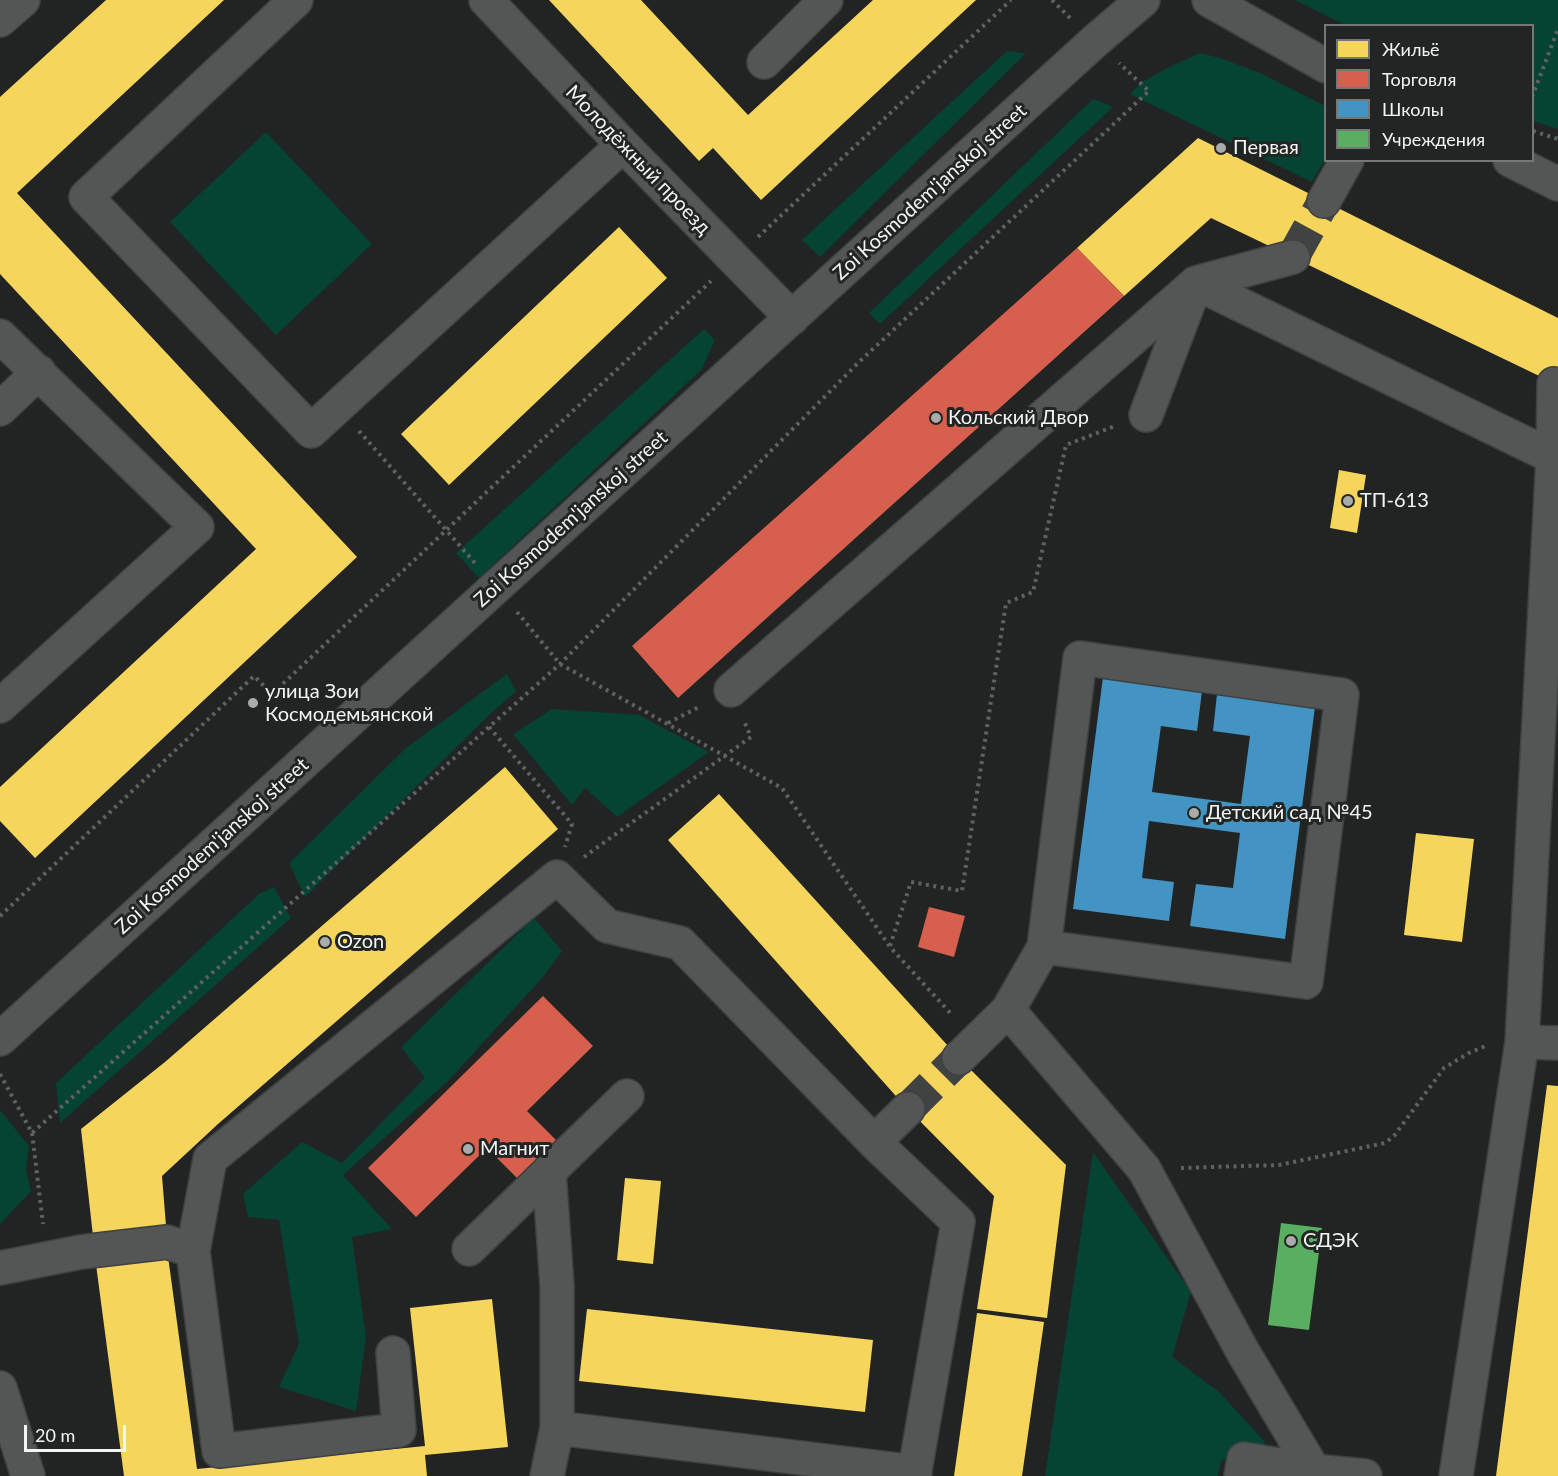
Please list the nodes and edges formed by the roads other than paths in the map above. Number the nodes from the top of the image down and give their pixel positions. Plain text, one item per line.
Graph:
1 (23, 0) edge
2 (296, 0) edge
3 (486, 0) edge
4 (826, 0) edge
5 (1143, 0) edge
6 (1209, 0) edge
7 (0, 20) edge
8 (764, 62) dead end
9 (1324, 65) edge
10 (623, 146) junction
11 (1346, 162) edge
12 (1514, 162) edge
13 (1558, 184) edge
14 (1324, 201) tunnel mouth
15 (1293, 257) dead end
16 (1196, 283) junction
17 (792, 318) junction
18 (0, 336) edge
19 (39, 372) junction
20 (1554, 384) dead end
21 (0, 409) edge
22 (1146, 415) road end
23 (1554, 457) junction
24 (731, 690) dead end
25 (0, 706) edge
26 (1044, 947) junction
27 (1008, 1010) junction
28 (0, 1039) edge
29 (1522, 1042) junction
30 (1558, 1043) edge
31 (968, 1050) tunnel mouth
32 (627, 1096) dead end
33 (908, 1109) tunnel mouth
34 (874, 1142) junction
35 (549, 1171) junction
36 (469, 1249) dead end
37 (193, 1251) junction
38 (0, 1268) edge
39 (393, 1353) dead end
40 (0, 1388) edge
41 (557, 1428) junction
42 (1314, 1471) junction
43 (915, 1474) edge
44 (28, 1476) edge
45 (547, 1476) edge
46 (1241, 1476) edge
47 (1365, 1476) edge
48 (1456, 1476) edge

1 - 7 street
2 - 10 street
3 - 10 street, Молодёжный проезд
4 - 8 street
5 - 17 street, Zoi Kosmodem'janskoj street
6 - 9 street
10 - 17 street, Молодёжный проезд
11 - 14 street
12 - 13 street
15 - 16 street
16 - 22 street
16 - 23 street
16 - 24 street
17 - 28 street, Zoi Kosmodem'janskoj street
18 - 19 street
19 - 21 street
19 - 25 street
20 - 23 street
23 - 29 street
26 - 26 street
26 - 27 street
27 - 31 street
27 - 42 street
29 - 30 street
29 - 48 street
32 - 35 street
33 - 34 street
34 - 37 street
34 - 43 street
35 - 36 street
35 - 41 street
37 - 38 street
37 - 39 street
40 - 44 street
41 - 43 street
41 - 45 street
42 - 46 street
42 - 47 street

